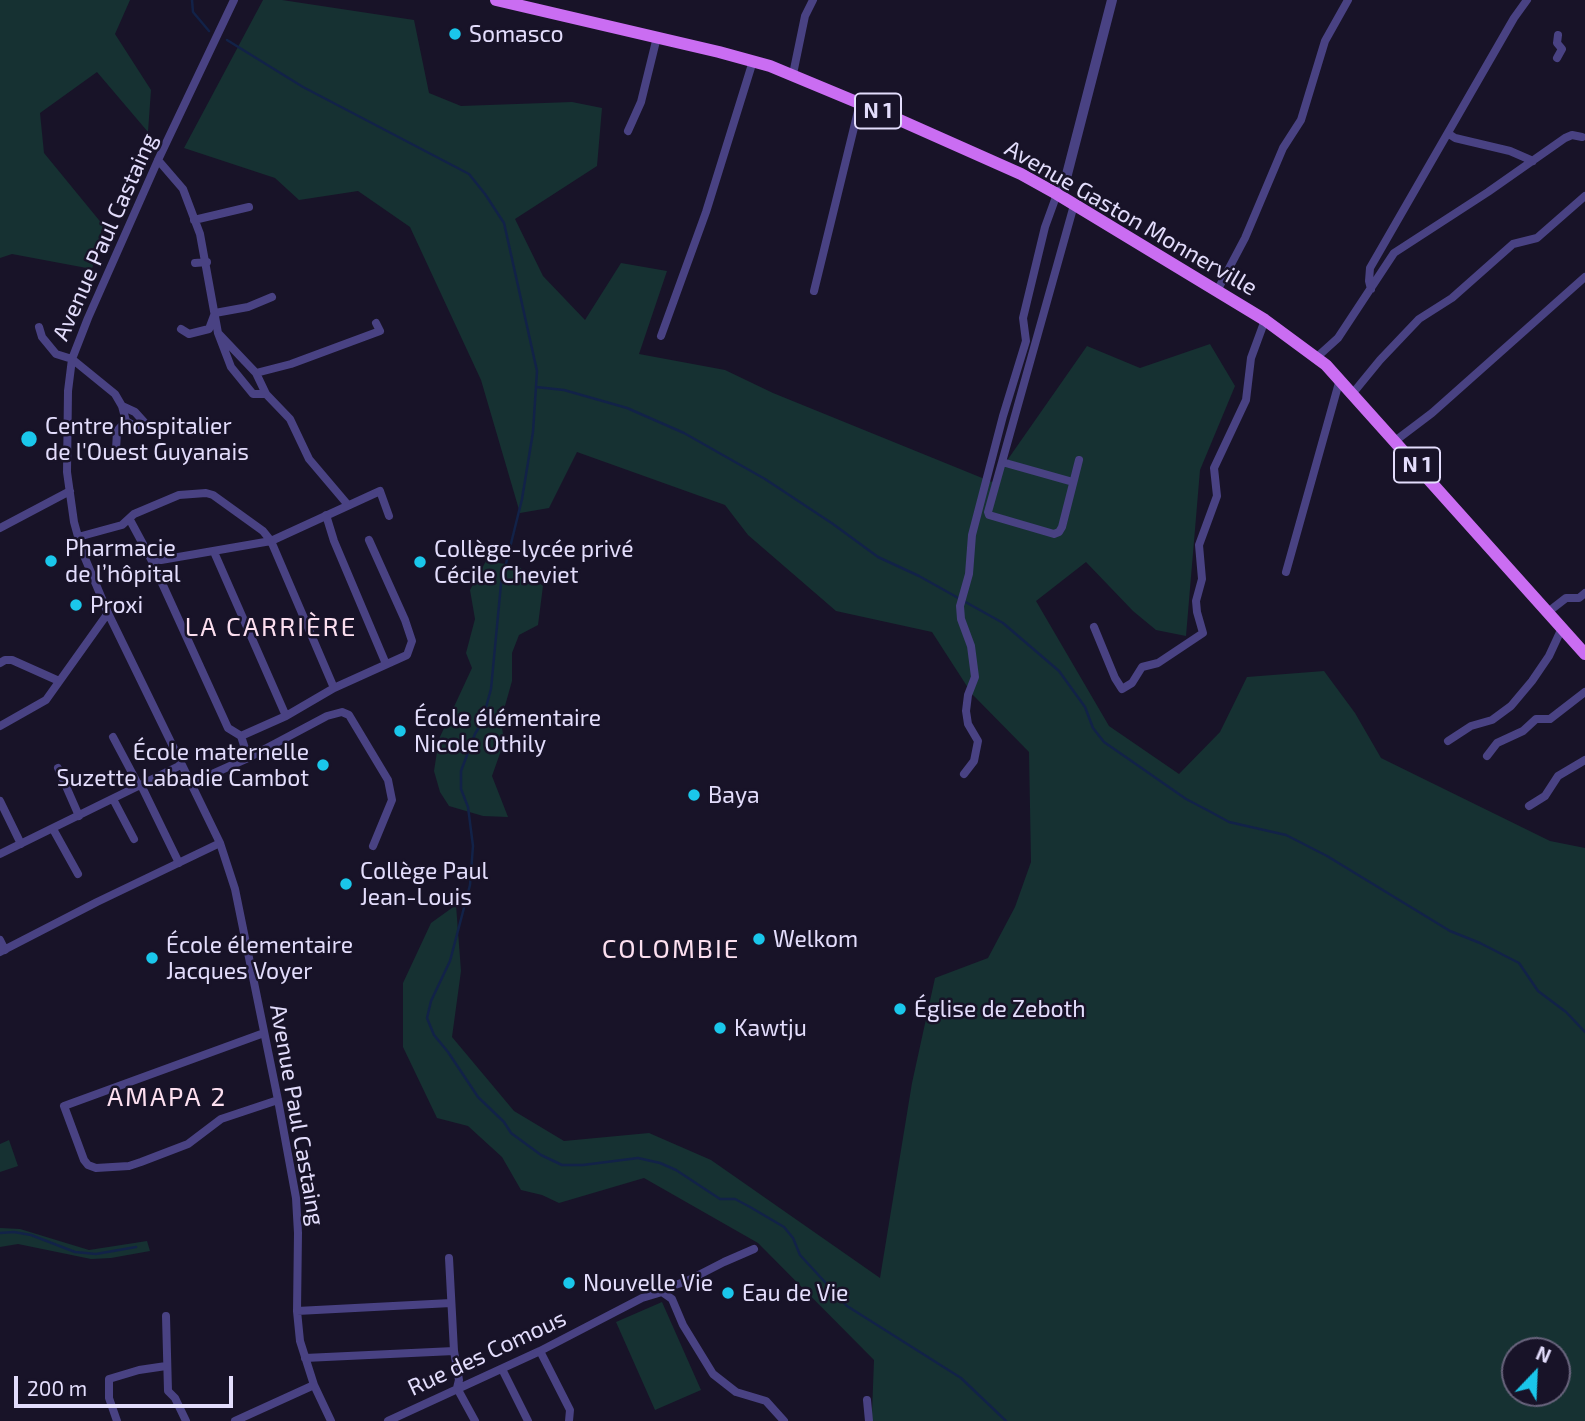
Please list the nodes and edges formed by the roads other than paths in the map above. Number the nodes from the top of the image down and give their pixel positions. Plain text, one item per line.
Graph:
1 (234, 0) edge
2 (496, 0) edge
3 (813, 0) edge
4 (1112, 0) edge
5 (1349, 0) edge
6 (1527, 0) edge
7 (1558, 35) dead end
8 (657, 37) junction
9 (1557, 58) dead end
10 (753, 61) junction
11 (793, 74) junction
12 (860, 103) junction
13 (628, 131) dead end
14 (1448, 134) junction
15 (1584, 137) edge
16 (158, 160) junction
17 (1533, 161) junction
18 (1057, 194) junction
19 (1585, 196) edge
20 (1074, 205) junction
21 (249, 207) dead end
22 (194, 220) junction
23 (207, 262) junction
24 (195, 263) dead end
25 (1585, 278) edge
26 (1371, 289) junction
27 (1217, 291) junction
28 (814, 292) dead end
29 (272, 297) dead end
30 (215, 313) junction
31 (1265, 320) junction
32 (376, 323) dead end
33 (39, 327) dead end
34 (181, 329) dead end
35 (219, 333) junction
36 (661, 336) dead end
37 (1317, 357) junction
38 (72, 359) junction
39 (256, 373) junction
40 (1340, 379) junction
41 (1353, 393) junction
42 (266, 394) junction
43 (122, 406) junction
44 (126, 421) junction
45 (1395, 441) junction
46 (122, 454) dead end
47 (1079, 460) dead end
48 (1002, 462) junction
49 (1073, 482) junction
50 (70, 491) junction
51 (348, 505) junction
52 (326, 515) junction
53 (389, 516) dead end
54 (130, 520) junction
55 (0, 528) edge
56 (78, 537) junction
57 (369, 540) dead end
58 (271, 541) junction
59 (214, 552) junction
60 (151, 559) junction
61 (1286, 572) dead end
62 (1585, 593) edge
63 (1548, 612) junction
64 (108, 613) junction
65 (1094, 627) dead end
66 (1562, 628) junction
67 (1583, 648) edge
68 (0, 663) edge
69 (386, 664) junction
70 (59, 681) junction
71 (334, 688) junction
72 (1585, 692) edge
73 (286, 716) junction
74 (0, 726) edge
75 (241, 736) junction
76 (113, 737) dead end
77 (1448, 741) dead end
78 (1487, 756) dead end
79 (248, 758) junction
80 (1585, 760) edge
81 (181, 765) junction
82 (58, 768) dead end
83 (964, 774) dead end
84 (190, 784) junction
85 (140, 785) junction
86 (113, 799) junction
87 (0, 801) edge
88 (1529, 806) dead end
89 (79, 816) junction
90 (53, 829) junction
91 (134, 839) dead end
92 (220, 843) junction
93 (21, 845) junction
94 (373, 846) dead end
95 (0, 854) edge
96 (179, 863) junction
97 (78, 874) dead end
98 (0, 940) edge
99 (3, 951) edge
100 (264, 1033) junction
101 (278, 1100) junction
102 (754, 1249) dead end
103 (449, 1258) dead end
104 (665, 1293) junction
105 (451, 1303) junction
106 (297, 1311) junction
107 (166, 1316) dead end
108 (540, 1350) junction
109 (454, 1351) junction
110 (305, 1358) junction
111 (166, 1366) junction
112 (502, 1369) junction
113 (314, 1385) junction
114 (457, 1388) junction
115 (867, 1400) dead end
116 (117, 1421) edge
117 (186, 1421) edge
118 (235, 1421) edge
119 (331, 1421) edge
120 (388, 1421) edge
121 (475, 1421) edge
122 (528, 1421) edge
123 (569, 1421) edge
124 (784, 1421) edge
125 (869, 1421) edge

1 - 16 street, Avenue Paul Castaing
2 - 8 main road, Avenue Gaston Monnerville / N 1
3 - 11 street
4 - 18 street
5 - 27 street
6 - 14 street
7 - 9 street
8 - 10 main road, Avenue Gaston Monnerville / N 1
8 - 13 street
10 - 11 main road, Avenue Gaston Monnerville / N 1
10 - 36 street
11 - 12 main road, Avenue Gaston Monnerville / N 1
12 - 18 main road, Avenue Gaston Monnerville / N 1
12 - 28 street
14 - 17 street
14 - 26 street
15 - 17 street
16 - 22 street
16 - 38 street, Avenue Paul Castaing
17 - 26 street
18 - 20 main road, Avenue Gaston Monnerville / N 1
18 - 83 street
19 - 41 street
20 - 27 main road, Avenue Gaston Monnerville / N 1
20 - 48 street
21 - 22 street
22 - 23 street
23 - 24 street
23 - 30 street
25 - 45 street
26 - 37 street
27 - 31 main road, Avenue Gaston Monnerville / N 1
29 - 30 street
30 - 34 street
30 - 35 street
31 - 37 main road, Avenue Gaston Monnerville / N 1
31 - 65 street
32 - 39 street
33 - 38 street
35 - 39 street
35 - 42 street
37 - 40 main road, Avenue Gaston Monnerville / N 1
38 - 43 street
38 - 50 street, Avenue Paul Castaing
39 - 42 street
40 - 41 main road, Avenue Gaston Monnerville / N 1
40 - 61 street
41 - 45 main road, Avenue Gaston Monnerville / N 1
42 - 51 street
43 - 44 street
43 - 44 street
44 - 46 street
45 - 63 main road, Avenue Gaston Monnerville / N 1
47 - 49 street
48 - 49 street
48 - 49 street
50 - 55 street
50 - 56 street, Avenue Paul Castaing
51 - 52 street
51 - 53 street
52 - 58 street
52 - 69 street
54 - 56 street
54 - 58 street
54 - 60 street
56 - 64 street, Avenue Paul Castaing
57 - 69 street
58 - 59 street
58 - 71 street
59 - 60 street
59 - 73 street
60 - 75 street
62 - 63 street
63 - 66 main road, Avenue Gaston Monnerville / N 1
64 - 70 street
64 - 81 street, Avenue Paul Castaing
66 - 67 main road, Avenue Gaston Monnerville / N 1
66 - 77 street
68 - 70 street
69 - 71 street
70 - 74 street
71 - 73 street
72 - 78 street
73 - 75 street
75 - 79 street
76 - 85 street
79 - 84 street
79 - 94 street
80 - 88 street
81 - 84 street, Avenue Paul Castaing
81 - 85 street
82 - 89 street
84 - 92 street, Avenue Paul Castaing
85 - 86 street
85 - 96 street
86 - 89 street
86 - 91 street
87 - 93 street
89 - 90 street
90 - 93 street
90 - 97 street
92 - 96 street
92 - 100 street, Avenue Paul Castaing
93 - 95 street
96 - 99 street
98 - 99 street
100 - 101 street, Avenue Paul Castaing
100 - 101 street
101 - 106 street, Avenue Paul Castaing
102 - 104 street, Rue des Comous
103 - 105 street
104 - 108 street, Rue des Comous
104 - 124 street
105 - 106 street
105 - 109 street
106 - 110 street, Avenue Paul Castaing
107 - 111 street
108 - 112 street, Rue des Comous
108 - 123 street
109 - 110 street
109 - 114 street
110 - 113 street, Avenue Paul Castaing
111 - 116 street
111 - 117 street
112 - 114 street, Rue des Comous
112 - 122 street
113 - 118 street
113 - 119 street, Avenue Paul Castaing
114 - 120 street, Rue des Comous
114 - 121 street
115 - 125 street

